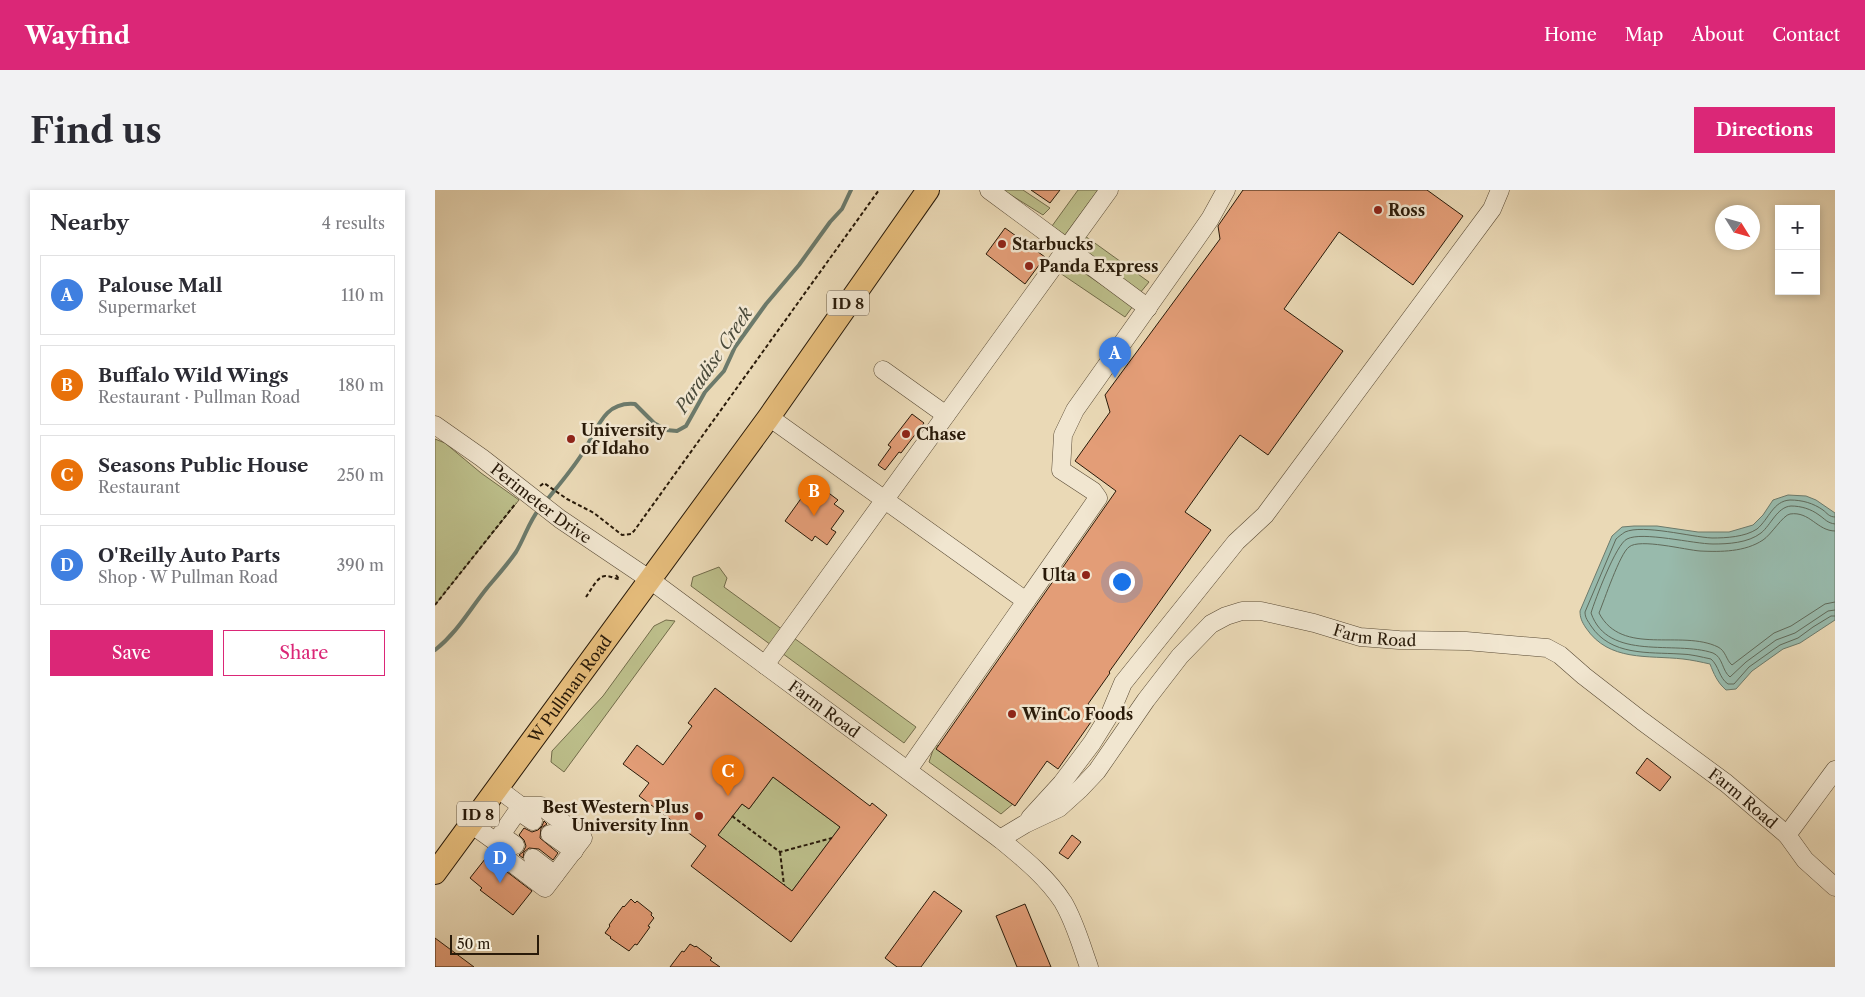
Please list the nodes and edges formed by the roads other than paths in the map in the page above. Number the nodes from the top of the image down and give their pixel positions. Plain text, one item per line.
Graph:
1 (928, 190) edge
2 (989, 190) edge
3 (1109, 190) edge
4 (1226, 190) edge
5 (1500, 190) edge
6 (1066, 248) junction
7 (1148, 308) junction
8 (883, 370) dead end
9 (946, 415) junction
10 (769, 417) junction
11 (435, 425) edge
12 (885, 500) junction
13 (649, 579) junction
14 (1026, 601) junction
15 (765, 665) junction
16 (908, 770) junction
17 (1835, 770) edge
18 (497, 788) junction
19 (520, 809) junction
20 (533, 821) dead end
21 (471, 824) junction
22 (1025, 824) junction
23 (550, 834) dead end
24 (1787, 835) junction
25 (1000, 839) junction
26 (504, 841) junction
27 (574, 851) junction
28 (533, 858) dead end
29 (435, 873) edge
30 (555, 875) junction
31 (1835, 887) edge
32 (1089, 967) edge

1 - 10 main road, ID 8
2 - 6 street
3 - 6 street
4 - 7 street
5 - 22 street
6 - 7 street
6 - 9 street
7 - 14 street
8 - 9 street
9 - 12 street
10 - 12 street
10 - 13 main road, W Pullman Road / ID 8
11 - 13 street, Perimeter Drive
12 - 14 street
12 - 15 street
13 - 15 street, Farm Road
13 - 18 main road, W Pullman Road / ID 8
14 - 16 street
15 - 16 street, Farm Road
16 - 25 street, Farm Road
17 - 24 street, Farm Road
18 - 19 street
18 - 21 main road, W Pullman Road / ID 8
19 - 20 street
19 - 26 street
19 - 27 street
21 - 26 street
21 - 29 main road, W Pullman Road / ID 8
22 - 24 street, Farm Road
22 - 25 street, Farm Road
23 - 27 street
24 - 31 street, Farm Road
25 - 32 street, Farm Road
26 - 30 street
27 - 30 street
28 - 30 street

